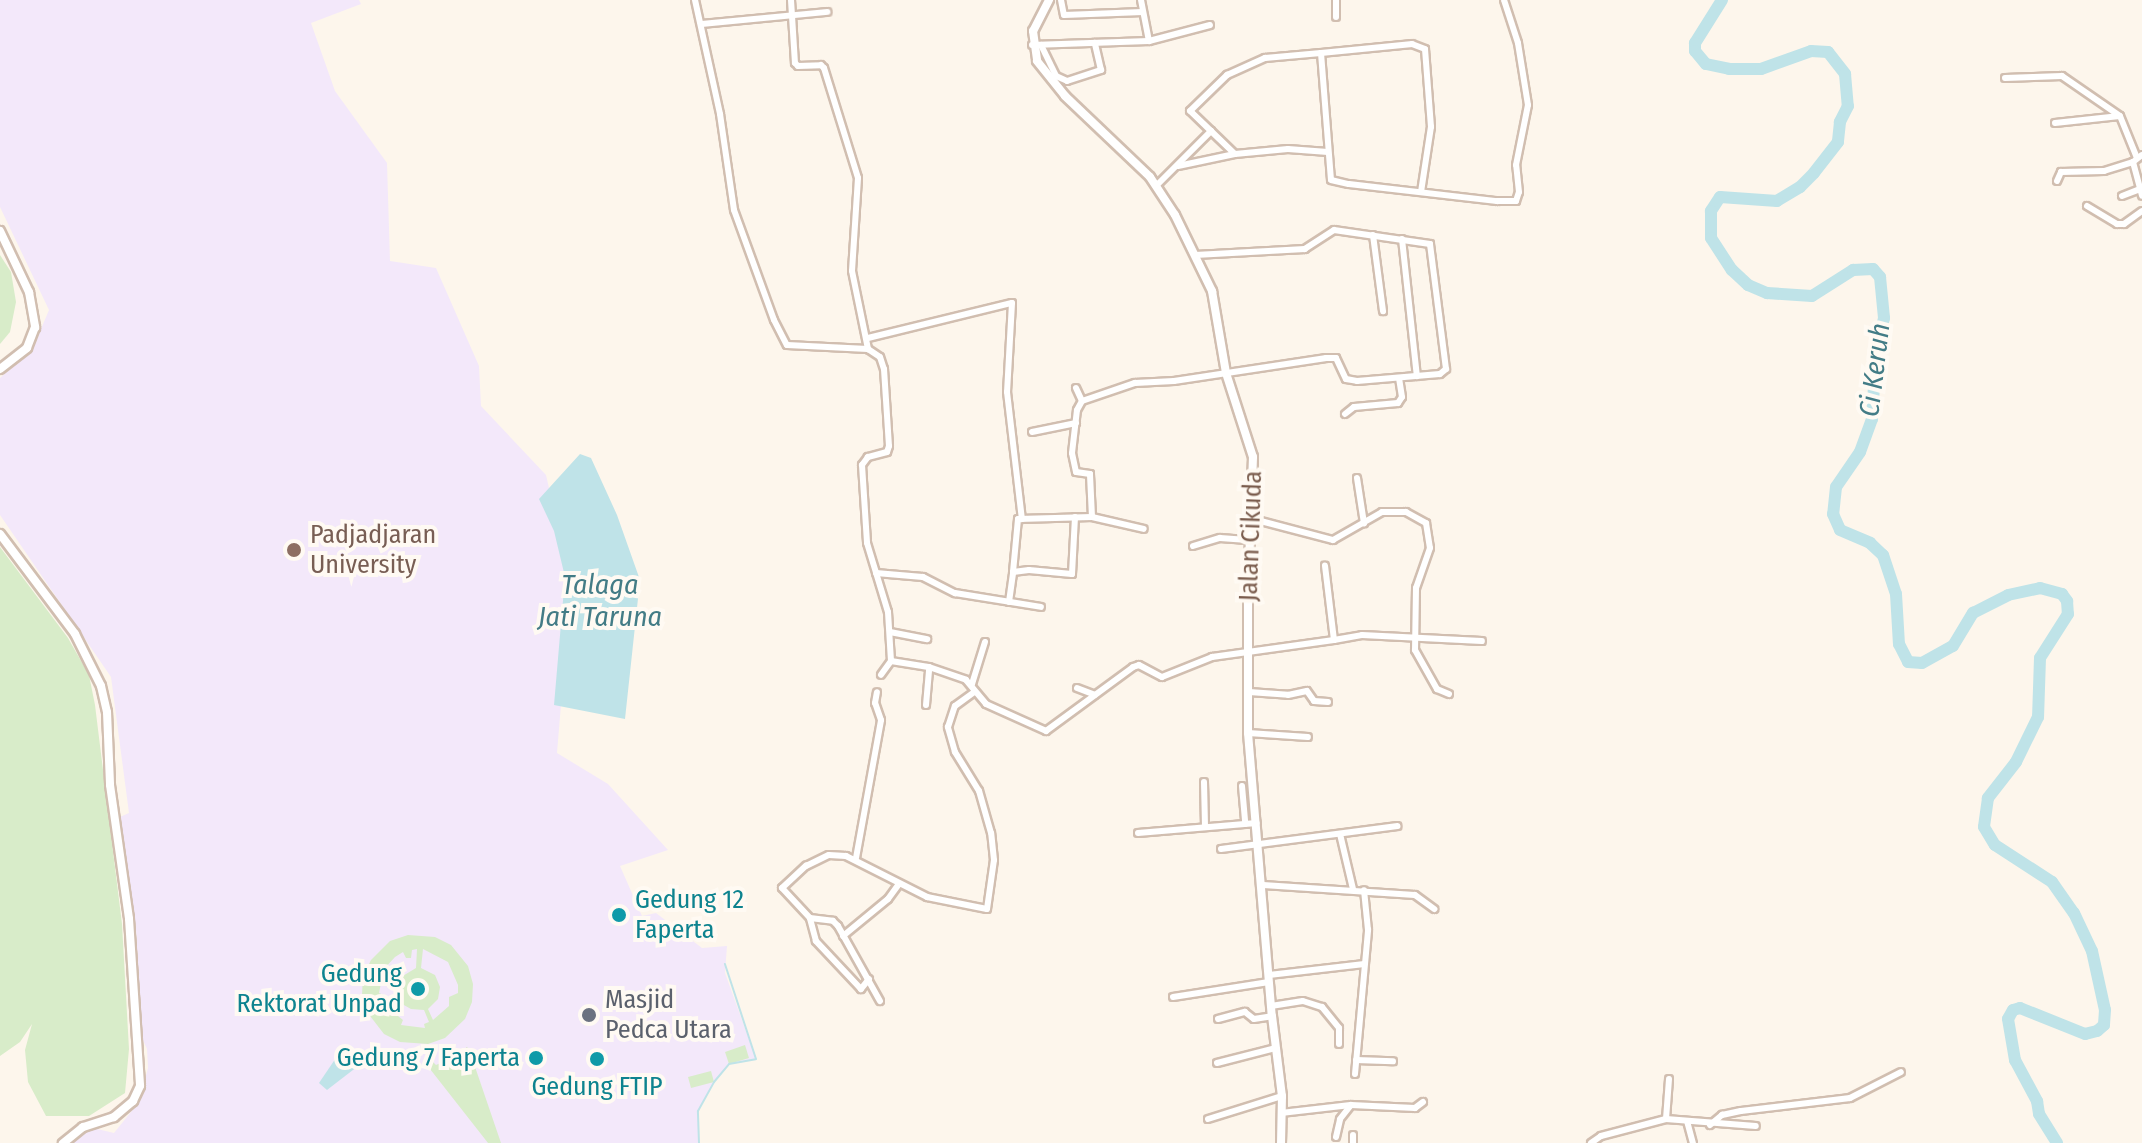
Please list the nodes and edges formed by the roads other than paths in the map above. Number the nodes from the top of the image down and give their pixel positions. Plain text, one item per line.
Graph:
1 (695, 0) edge
2 (791, 0) edge
3 (1049, 0) edge
4 (1061, 0) edge
5 (1141, 0) edge
6 (1336, 0) edge
7 (1504, 0) edge
8 (827, 12) dead end
9 (1143, 12) junction
10 (793, 16) junction
11 (1336, 17) dead end
12 (702, 24) junction
13 (1210, 25) dead end
14 (1149, 41) junction
15 (1095, 43) junction
16 (1036, 45) junction
17 (1321, 53) junction
18 (2005, 78) dead end
19 (2120, 116) junction
20 (2055, 123) dead end
21 (1211, 131) junction
22 (1328, 152) junction
23 (1235, 154) junction
24 (2137, 158) edge
25 (1178, 166) junction
26 (2057, 181) dead end
27 (1156, 186) junction
28 (1421, 192) junction
29 (2140, 193) edge
30 (2122, 196) dead end
31 (2087, 206) dead end
32 (2142, 211) edge
33 (0, 231) edge
34 (1373, 235) junction
35 (1402, 239) junction
36 (1195, 255) junction
37 (1383, 311) dead end
38 (868, 338) junction
39 (868, 349) junction
40 (0, 369) edge
41 (1226, 373) junction
42 (1417, 376) junction
43 (1399, 378) junction
44 (1076, 388) dead end
45 (1082, 401) junction
46 (1345, 414) dead end
47 (1076, 423) junction
48 (1032, 432) dead end
49 (1357, 478) dead end
50 (1075, 517) junction
51 (1092, 517) junction
52 (1022, 519) junction
53 (1253, 519) junction
54 (1364, 523) junction
55 (1144, 529) dead end
56 (0, 534) edge
57 (1251, 540) junction
58 (1193, 546) dead end
59 (1325, 566) dead end
60 (1013, 572) junction
61 (876, 573) junction
62 (1009, 602) junction
63 (1041, 607) dead end
64 (890, 632) junction
65 (1415, 636) junction
66 (927, 639) dead end
67 (1334, 640) junction
68 (1482, 641) dead end
69 (985, 642) dead end
70 (1249, 650) junction
71 (891, 661) junction
72 (929, 667) junction
73 (881, 675) dead end
74 (973, 688) junction
75 (1077, 688) dead end
76 (877, 692) dead end
77 (1249, 692) junction
78 (1449, 694) dead end
79 (1095, 695) junction
80 (1328, 702) dead end
81 (926, 705) dead end
82 (1248, 733) junction
83 (1308, 737) dead end
84 (1204, 782) dead end
85 (1242, 786) dead end
86 (1257, 823) junction
87 (1245, 824) junction
88 (1398, 826) dead end
89 (1205, 827) junction
90 (1138, 833) dead end
91 (1340, 834) junction
92 (1259, 845) junction
93 (1221, 849) dead end
94 (856, 858) junction
95 (899, 884) junction
96 (1263, 885) junction
97 (1353, 889) junction
98 (1364, 890) junction
99 (1434, 909) dead end
100 (810, 918) junction
101 (843, 936) junction
102 (1364, 964) junction
103 (869, 979) junction
104 (1269, 979) junction
105 (1173, 997) dead end
106 (880, 1001) dead end
107 (1271, 1011) junction
108 (1218, 1019) dead end
109 (1339, 1044) dead end
110 (1276, 1048) junction
111 (1356, 1060) junction
112 (1393, 1061) dead end
113 (1217, 1063) dead end
114 (1901, 1072) dead end
115 (1355, 1074) dead end
116 (1669, 1079) dead end
117 (1282, 1096) junction
118 (1423, 1102) dead end
119 (1351, 1105) junction
120 (1281, 1113) junction
121 (1208, 1119) dead end
122 (1666, 1119) junction
123 (1687, 1121) junction
124 (1710, 1125) junction
125 (1756, 1126) dead end
126 (1336, 1137) dead end
127 (63, 1143) edge
128 (1281, 1143) edge
129 (1591, 1143) edge
130 (1693, 1143) edge

1 - 12 street
2 - 10 street
3 - 16 street
4 - 9 street
5 - 9 street
6 - 11 street
7 - 28 street
8 - 10 street
9 - 14 street
10 - 12 street
10 - 38 street
12 - 39 street
13 - 14 street
14 - 15 street
15 - 16 street
15 - 16 street
16 - 27 street, Jalan Cikuda
17 - 21 street
17 - 22 street
17 - 28 street
18 - 19 street
19 - 20 street
19 - 24 street
21 - 23 street
21 - 25 street
22 - 23 street
22 - 28 street
23 - 25 street
24 - 26 street
24 - 29 street
25 - 27 street
27 - 36 street, Jalan Cikuda
29 - 30 street
31 - 32 street
33 - 40 street
34 - 35 street
34 - 36 street
34 - 37 street
35 - 42 street
35 - 42 street
36 - 41 street, Jalan Cikuda
38 - 39 street
38 - 52 street
39 - 61 street
41 - 43 street
41 - 45 street
41 - 53 street, Jalan Cikuda
42 - 43 street
43 - 46 street
44 - 45 street
45 - 47 street
47 - 48 street
47 - 51 street
49 - 54 street
50 - 51 street
50 - 52 street
50 - 60 street
51 - 55 street
52 - 60 street
53 - 54 street
53 - 57 street, Jalan Cikuda
54 - 65 street
56 - 127 street
57 - 58 street
57 - 70 street, Jalan Cikuda
59 - 67 street
60 - 62 street
61 - 62 street
61 - 64 street
62 - 63 street
64 - 66 street
64 - 71 street
65 - 67 street
65 - 68 street
65 - 78 street
67 - 70 street
69 - 74 street
70 - 77 street, Jalan Cikuda
70 - 79 street
71 - 72 street
71 - 73 street
72 - 74 street
72 - 81 street
74 - 79 street
74 - 95 street
75 - 79 street
76 - 94 street
77 - 80 street
77 - 82 street, Jalan Cikuda
82 - 83 street
82 - 86 street, Jalan Cikuda
84 - 89 street
85 - 87 street
86 - 87 street
86 - 92 street, Jalan Cikuda
87 - 89 street
88 - 91 street
89 - 90 street
91 - 92 street
91 - 97 street
92 - 93 street
92 - 96 street, Jalan Cikuda
94 - 95 street
94 - 100 street
95 - 101 street
96 - 97 street
96 - 104 street, Jalan Cikuda
97 - 98 street
98 - 99 street
98 - 102 street
100 - 101 street
100 - 103 street
101 - 103 street
102 - 104 street
102 - 111 street
103 - 106 street
104 - 105 street
104 - 107 street, Jalan Cikuda
107 - 108 street
107 - 109 street
107 - 110 street, Jalan Cikuda
110 - 113 street
110 - 117 street, Jalan Cikuda
111 - 112 street
111 - 115 street
114 - 124 street
116 - 122 street
117 - 120 street, Jalan Cikuda
117 - 121 street
118 - 119 street
119 - 120 street
119 - 126 street
120 - 128 street, Jalan Cikuda
122 - 123 street
122 - 129 street
123 - 124 street
123 - 130 street
124 - 125 street

